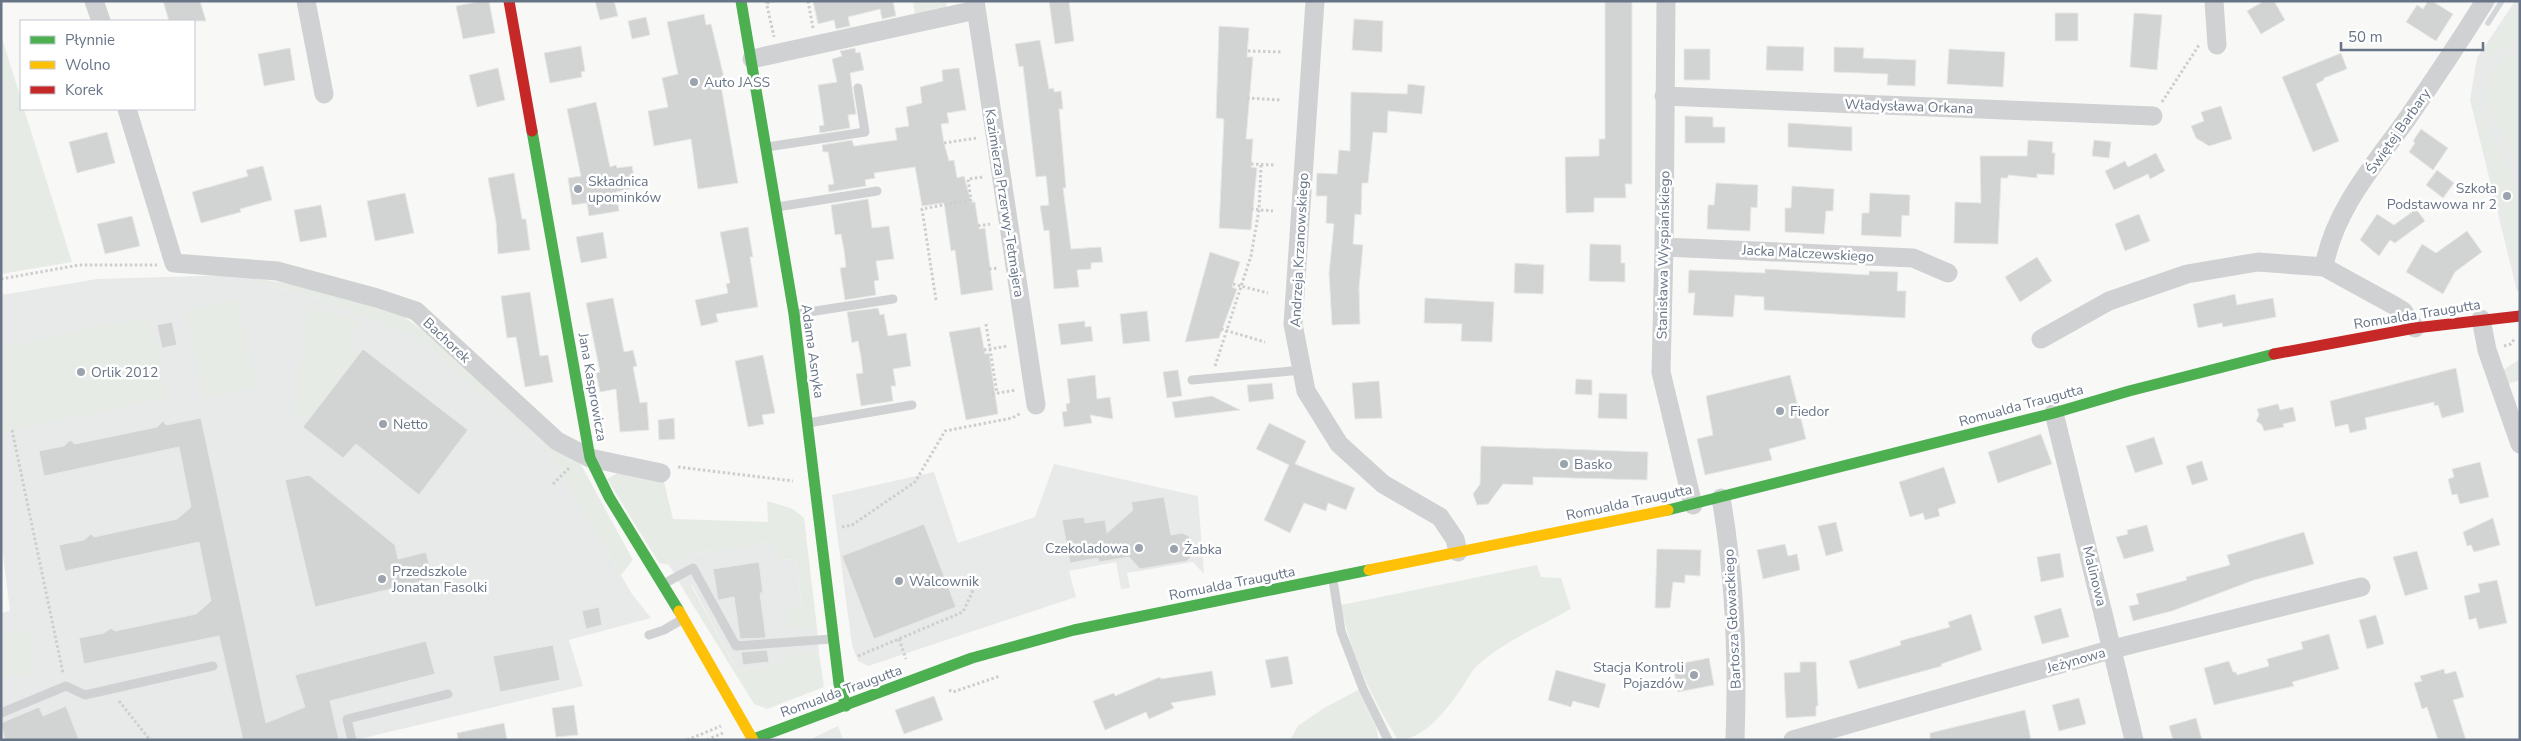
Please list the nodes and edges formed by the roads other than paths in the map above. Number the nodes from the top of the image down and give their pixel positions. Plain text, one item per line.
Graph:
1 (94, 1) edge
2 (306, 1) edge
3 (509, 1) edge
4 (742, 1) edge
5 (1316, 1) edge
6 (1666, 1) edge
7 (2485, 1) edge
8 (976, 6) edge
9 (2215, 10) edge
10 (100, 20) edge
11 (2217, 44) dead end
12 (757, 58) junction
13 (858, 88) dead end
14 (324, 94) dead end
15 (1664, 96) junction
16 (127, 110) edge
17 (2153, 116) road end
18 (767, 147) junction
19 (877, 191) dead end
20 (777, 207) junction
21 (1664, 247) junction
22 (2324, 268) junction
23 (1948, 273) dead end
24 (893, 298) dead end
25 (794, 314) junction
26 (2520, 316) edge
27 (2481, 319) junction
28 (2415, 328) junction
29 (2041, 339) dead end
30 (1302, 370) junction
31 (1192, 380) dead end
32 (1034, 396) road end
33 (912, 405) dead end
34 (2054, 413) junction
35 (808, 423) junction
36 (2520, 444) edge
37 (590, 458) junction
38 (652, 471) road end
39 (1721, 498) junction
40 (1693, 505) junction
41 (1458, 552) junction
42 (1333, 578) junction
43 (663, 584) junction
44 (2361, 587) dead end
45 (683, 618) junction
46 (649, 635) dead end
47 (835, 639) junction
48 (2113, 649) junction
49 (213, 666) dead end
50 (448, 694) dead end
51 (846, 706) junction
52 (1, 713) edge
53 (352, 740) edge
54 (752, 740) edge
55 (1388, 740) edge
56 (1735, 740) edge
57 (1793, 740) edge
58 (2134, 740) edge

1 - 10 street
2 - 14 street
3 - 37 street, Jana Kasprowicza
4 - 12 street, Adama Asnyka
5 - 30 street, Andrzeja Krzanowskiego
6 - 15 street, Stanisława Wyspiańskiego
7 - 22 street, Świętej Barbary
8 - 12 street
8 - 32 street, Kazimierza Przerwy-Tetmajera
9 - 11 street
12 - 18 street, Adama Asnyka
13 - 18 lane
15 - 17 street, Władysława Orkana
15 - 21 street, Stanisława Wyspiańskiego
16 - 37 street, Bachorek
18 - 20 street, Adama Asnyka
19 - 20 lane
20 - 25 street, Adama Asnyka
21 - 23 street, Jacka Malczewskiego
21 - 40 street, Stanisława Wyspiańskiego
22 - 28 street
22 - 29 street
24 - 25 lane
25 - 35 street, Adama Asnyka
26 - 27 street, Romualda Traugutta
27 - 28 street, Romualda Traugutta
27 - 36 street
28 - 34 street, Romualda Traugutta
30 - 31 lane
30 - 41 street, Andrzeja Krzanowskiego
33 - 35 lane
34 - 39 street, Romualda Traugutta
34 - 48 street, Malinowa
35 - 47 street, Adama Asnyka
37 - 38 street, Bachorek
37 - 43 street, Jana Kasprowicza
39 - 40 street, Romualda Traugutta
39 - 56 street, Bartosza Głowackiego
40 - 41 street, Romualda Traugutta
41 - 42 street, Romualda Traugutta
42 - 51 street, Romualda Traugutta
42 - 55 lane
43 - 45 street, Jana Kasprowicza
43 - 47 lane
44 - 48 street, Jeżynowa
45 - 46 lane
45 - 54 street, Jana Kasprowicza
47 - 51 street, Adama Asnyka
48 - 57 street, Jeżynowa
48 - 58 street, Malinowa
49 - 52 lane
50 - 53 lane
51 - 54 street, Romualda Traugutta

